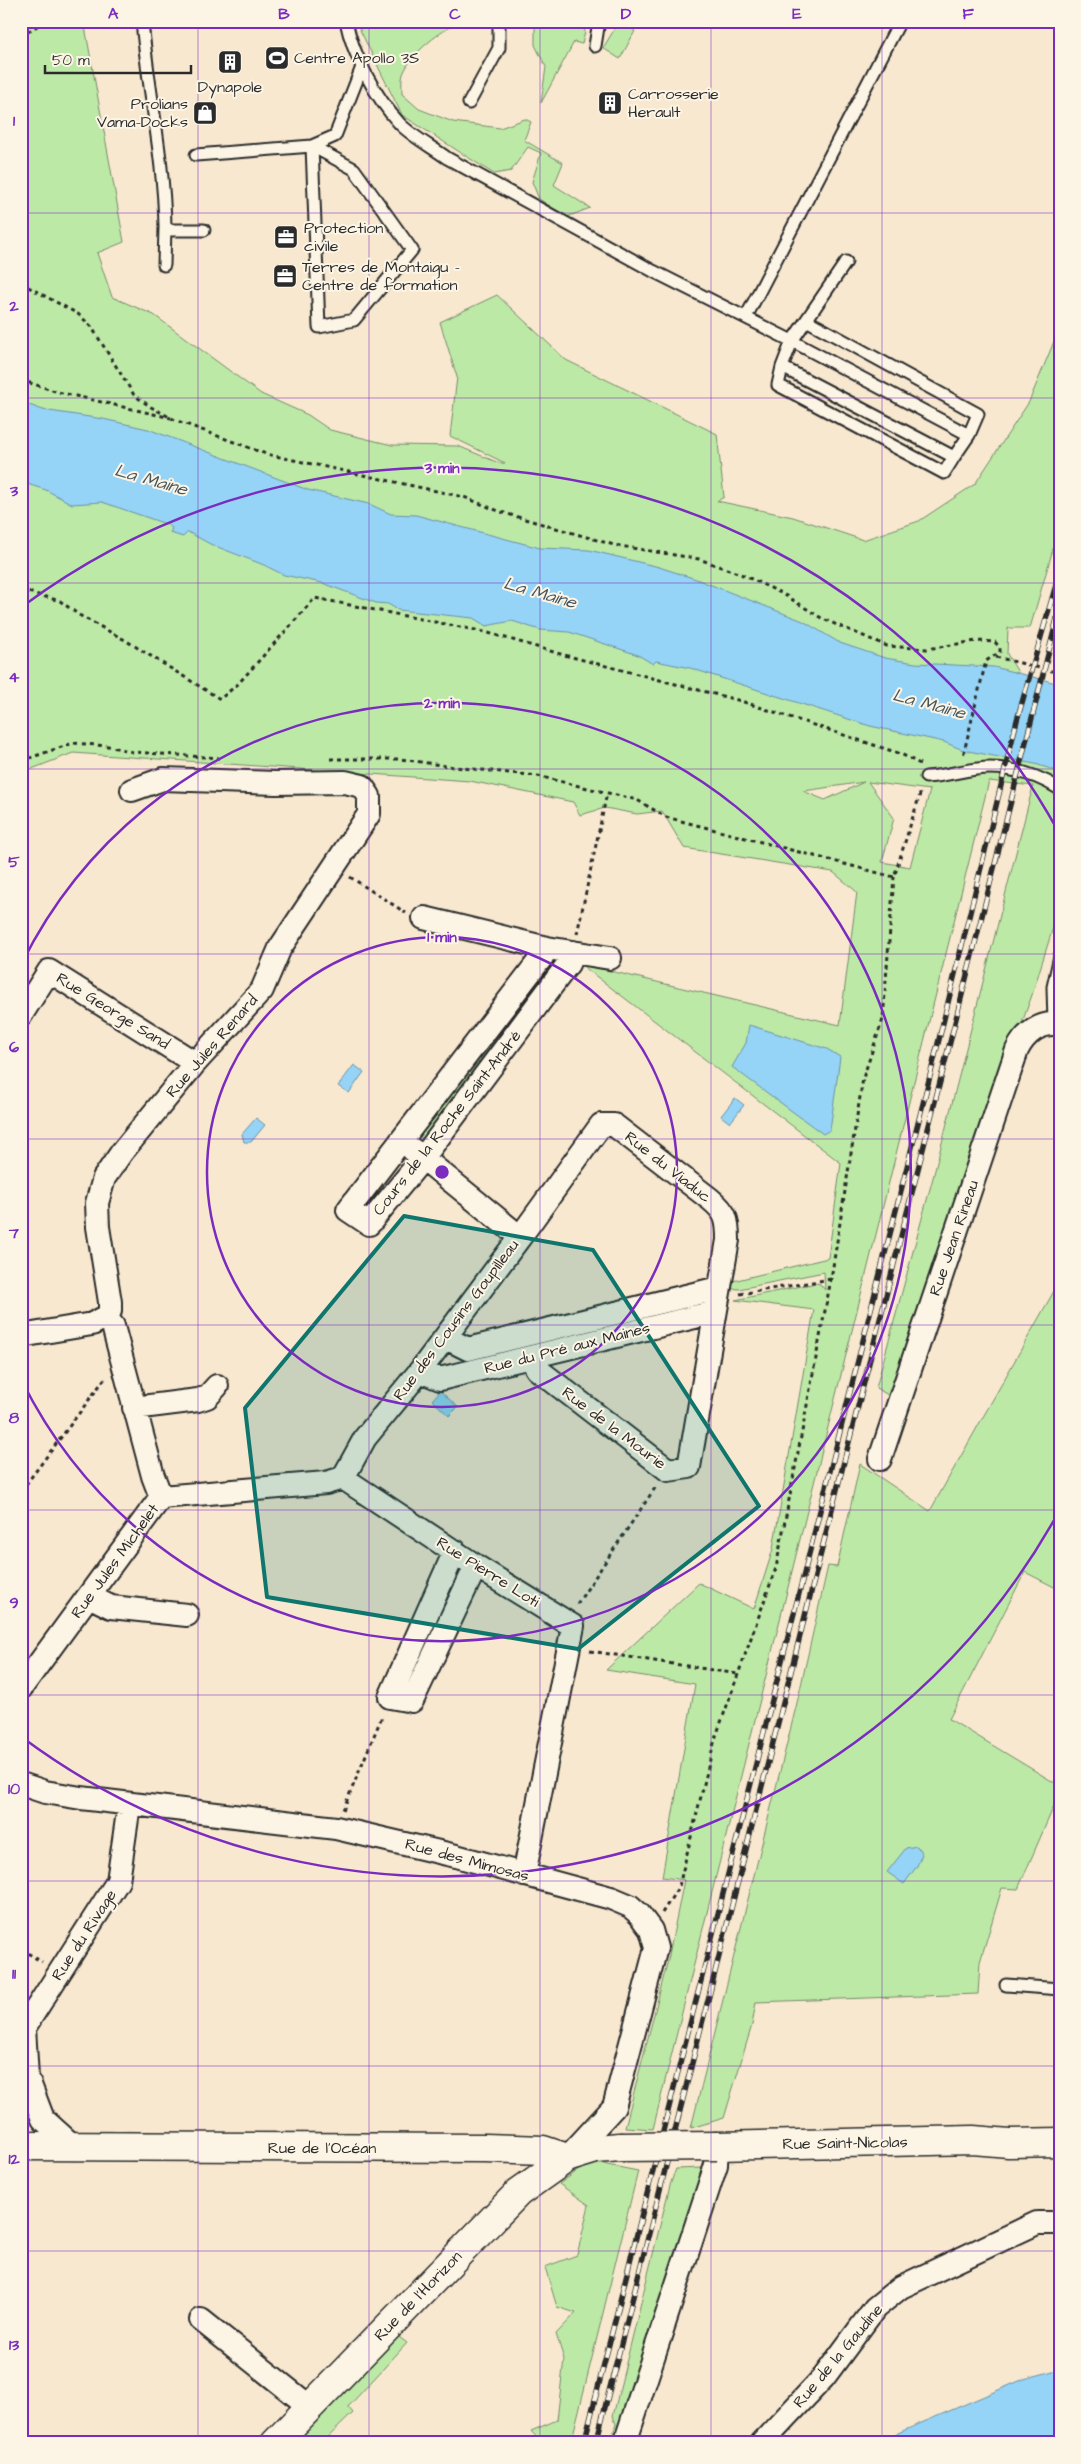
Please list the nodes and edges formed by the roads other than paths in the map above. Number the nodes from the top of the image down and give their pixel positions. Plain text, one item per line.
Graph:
1 (142, 21) edge
2 (346, 21) edge
3 (499, 21) edge
4 (599, 21) edge
5 (900, 21) edge
6 (595, 46) dead end
7 (362, 67) junction
8 (468, 103) dead end
9 (312, 146) junction
10 (196, 155) dead end
11 (165, 227) junction
12 (204, 230) dead end
13 (846, 262) dead end
14 (164, 265) dead end
15 (746, 317) junction
16 (808, 321) junction
17 (792, 342) junction
18 (782, 367) junction
19 (968, 435) junction
20 (954, 456) junction
21 (926, 777) road end
22 (1060, 789) edge
23 (132, 790) dead end
24 (424, 918) road end
25 (547, 948) junction
26 (573, 952) junction
27 (1060, 956) edge
28 (610, 958) dead end
29 (21, 1015) edge
30 (1051, 1025) edge
31 (195, 1063) junction
32 (401, 1141) junction
33 (424, 1158) junction
34 (520, 1237) junction
35 (717, 1300) junction
36 (106, 1317) junction
37 (21, 1336) edge
38 (446, 1338) junction
39 (530, 1357) junction
40 (420, 1371) junction
41 (217, 1386) dead end
42 (134, 1408) junction
43 (880, 1459) dead end
44 (342, 1478) junction
45 (161, 1498) junction
46 (455, 1551) junction
47 (476, 1566) junction
48 (89, 1596) junction
49 (186, 1615) dead end
50 (21, 1688) edge
51 (21, 1784) edge
52 (129, 1805) junction
53 (524, 1875) junction
54 (1006, 1985) dead end
55 (1060, 1989) edge
56 (23, 2028) edge
57 (1060, 2131) edge
58 (973, 2140) junction
59 (1060, 2142) edge
60 (21, 2146) edge
61 (73, 2146) junction
62 (717, 2146) junction
63 (567, 2158) junction
64 (1060, 2223) edge
65 (201, 2320) dead end
66 (310, 2407) junction
67 (275, 2443) edge
68 (625, 2443) edge
69 (762, 2443) edge

1 - 11 lane
2 - 7 lane
3 - 8 lane
4 - 6 lane
5 - 15 lane
7 - 9 lane
7 - 15 lane
9 - 9 lane
9 - 10 lane
11 - 12 lane
11 - 14 lane
13 - 16 lane
15 - 17 lane
16 - 17 lane
16 - 19 lane
17 - 18 lane
17 - 19 lane
18 - 20 lane
18 - 20 lane
19 - 20 lane
21 - 22 lane
23 - 31 street, Rue Jules Renard
24 - 25 street
25 - 26 street
25 - 32 street, Cours de la Roche Saint-André
26 - 28 street
26 - 33 street, Cours de la Roche Saint-André
27 - 30 lane
29 - 31 street, Rue George Sand
30 - 43 street, Rue Jean Rineau
31 - 36 street, Rue Jules Renard
32 - 33 street, Rue des Cousins Goupilleau
32 - 33 street, Cours de la Roche Saint-André
33 - 34 street, Rue des Cousins Goupilleau
34 - 35 street, Rue du Viaduc
34 - 38 street, Rue des Cousins Goupilleau
35 - 38 street, Rue du Pré aux Maines
35 - 39 street, Rue du Pré aux Maines
35 - 39 street, Rue de la Mourie
36 - 37 street
36 - 42 street, Rue Jules Michelet
38 - 40 street, Rue des Cousins Goupilleau
39 - 40 street, Rue du Pré aux Maines
40 - 44 street, Rue des Cousins Goupilleau
41 - 42 street
42 - 45 street, Rue Jules Michelet
44 - 45 street
44 - 46 street, Rue Pierre Loti
45 - 48 street, Rue Jules Michelet
46 - 47 street, Rue Pierre Loti
46 - 47 street
47 - 53 street, Rue Pierre Loti
48 - 49 street
48 - 50 street, Rue Jules Michelet
51 - 52 street, Rue des Mimosas
52 - 53 street, Rue des Mimosas
52 - 56 street, Rue du Rivage
53 - 63 street, Rue des Mimosas
54 - 55 lane
56 - 61 street, Rue du Rivage
57 - 58 main road, Rue Saint-Nicolas
58 - 59 main road, Rue Saint-Nicolas
58 - 62 main road, Rue Saint-Nicolas
60 - 61 main road, Rue de l'Océan
61 - 63 main road, Rue de l'Océan
62 - 63 main road, Rue Saint-Nicolas, bridge
62 - 68 street
63 - 66 main road, Rue de l'Horizon
64 - 69 street, Rue de la Gaudine
65 - 66 street
66 - 67 main road, Rue de l'Horizon

